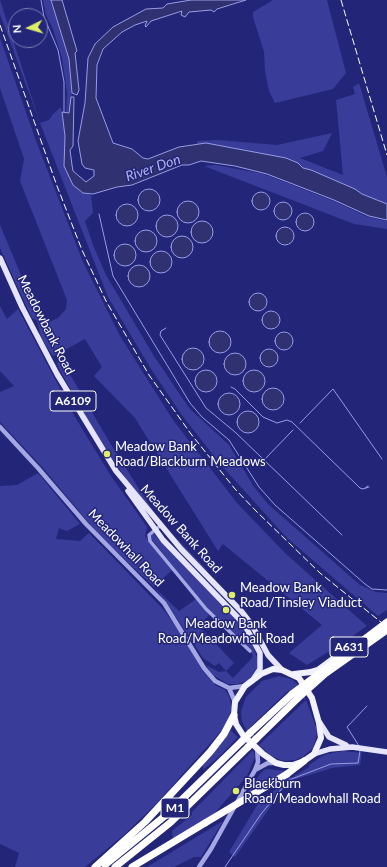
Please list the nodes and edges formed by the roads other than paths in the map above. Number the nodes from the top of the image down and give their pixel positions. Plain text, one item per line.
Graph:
1 (0, 258) edge
2 (0, 426) edge
3 (125, 484) junction
4 (161, 525) junction
5 (155, 530) junction
6 (214, 582) junction
7 (209, 587) junction
8 (387, 621) edge
9 (387, 631) edge
10 (250, 651) dead end
11 (282, 670) junction
12 (293, 674) junction
13 (254, 678) junction
14 (245, 686) junction
15 (229, 688) junction
16 (294, 696) junction
17 (312, 698) junction
18 (235, 702) junction
19 (234, 715) junction
20 (319, 723) junction
21 (354, 747) junction
22 (256, 748) junction
23 (387, 752) edge
24 (314, 754) junction
25 (304, 760) junction
26 (276, 763) junction
27 (255, 770) junction
28 (95, 867) edge
29 (102, 867) edge
30 (115, 867) edge
31 (132, 867) edge
32 (199, 867) edge

1 - 3 main road, Meadowbank Road / A6109
2 - 15 street, Meadowhall Road
3 - 4 main road, Meadow Bank Road / A6109
3 - 5 main road, Meadow Bank Road / A6109
4 - 5 street
4 - 6 main road, Meadow Bank Road / A6109
5 - 7 main road, Meadow Bank Road / A6109
5 - 10 street
6 - 7 main road
6 - 11 main road, Meadow Bank Road / A6109
7 - 13 main road, Meadow Bank Road / A6109
8 - 12 highway, A631, bridge
8 - 16 highway, M1, bridge
9 - 16 highway, M1, bridge
9 - 17 highway, A631, bridge
11 - 12 highway
11 - 13 highway
12 - 17 highway
13 - 14 highway
14 - 15 street
14 - 18 highway
15 - 18 street
16 - 29 highway, M1, bridge
16 - 30 highway, M1, bridge
17 - 20 highway
18 - 19 highway
19 - 22 highway
19 - 28 highway
20 - 21 main road
20 - 24 highway
21 - 23 main road
21 - 24 main road
22 - 26 highway
22 - 27 street
24 - 25 highway
25 - 26 highway
25 - 31 highway, bridge
26 - 27 street
27 - 32 street

